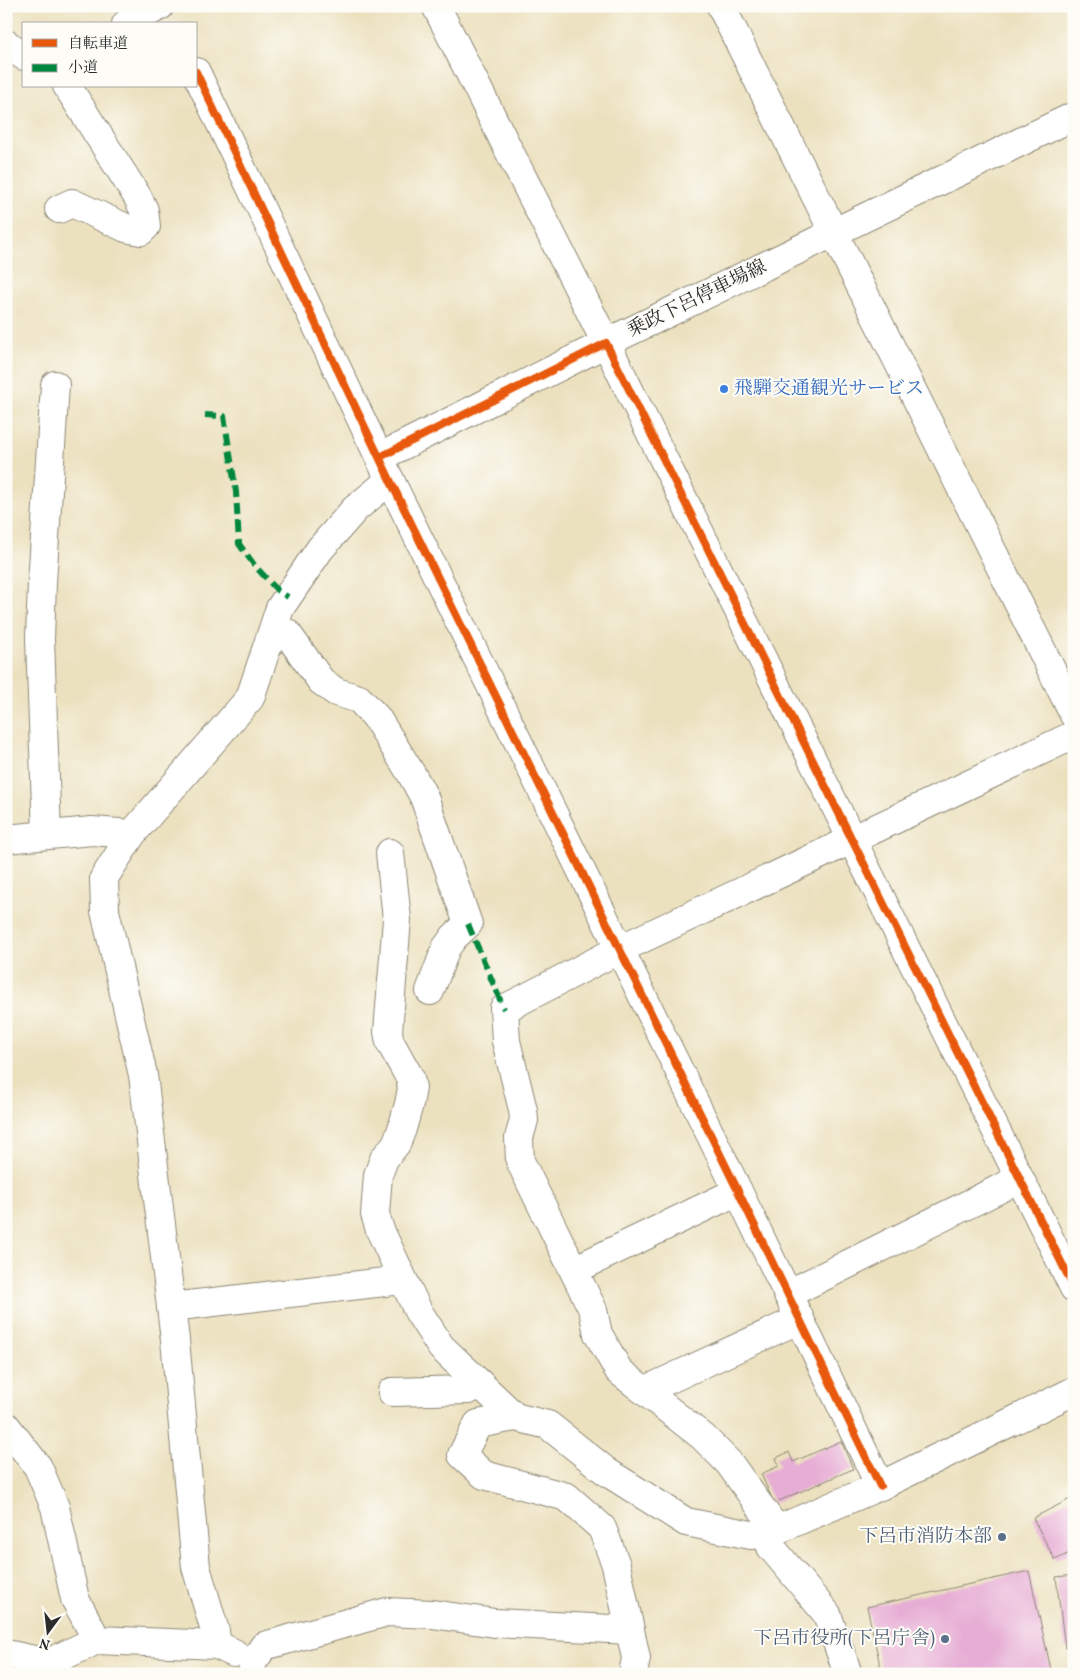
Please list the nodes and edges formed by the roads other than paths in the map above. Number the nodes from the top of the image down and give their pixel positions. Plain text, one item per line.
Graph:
1 (436, 6) edge
2 (729, 9) edge
3 (168, 10) edge
4 (132, 22) edge
5 (6, 44) edge
6 (22, 55) edge
7 (198, 76) edge
8 (68, 88) edge
9 (1074, 116) edge
10 (59, 209) dead end
11 (834, 233) junction
12 (606, 343) junction
13 (55, 386) dead end
14 (385, 469) junction
15 (274, 628) junction
16 (1074, 715) edge
17 (1074, 734) edge
18 (132, 834) junction
19 (47, 835) junction
20 (6, 839) edge
21 (852, 840) junction
22 (390, 853) dead end
23 (620, 949) junction
24 (430, 991) dead end
25 (1019, 1179) junction
26 (738, 1191) junction
27 (574, 1270) junction
28 (402, 1280) junction
29 (1074, 1288) edge
30 (788, 1294) junction
31 (171, 1307) junction
32 (800, 1318) junction
33 (479, 1383) junction
34 (646, 1390) junction
35 (1074, 1391) edge
36 (392, 1392) dead end
37 (515, 1417) junction
38 (6, 1426) edge
39 (880, 1486) junction
40 (772, 1532) junction
41 (630, 1630) junction
42 (97, 1640) junction
43 (217, 1644) junction
44 (6, 1654) edge
45 (258, 1668) edge
46 (633, 1674) edge
47 (848, 1674) edge

1 - 12 street, 乗政下呂停車場線
2 - 11 street
3 - 4 street
5 - 6 street
7 - 14 street
8 - 10 street
9 - 11 street, 乗政下呂停車場線
11 - 12 street, 乗政下呂停車場線
11 - 16 street
12 - 14 street
12 - 21 street
13 - 19 street
14 - 15 street
14 - 23 street
15 - 18 street
15 - 24 street
17 - 21 street
18 - 19 street
18 - 31 street
19 - 20 street
21 - 23 street
21 - 25 street
22 - 28 street
23 - 26 street
23 - 27 street
25 - 29 street
25 - 30 street
26 - 27 street
26 - 30 street
27 - 34 street
28 - 31 street
28 - 33 street
30 - 32 street
31 - 43 street
32 - 34 street
32 - 39 street
33 - 36 street
33 - 37 street
34 - 40 street
35 - 39 street
37 - 40 street
37 - 41 street
38 - 42 street
39 - 40 street
40 - 47 street
41 - 45 street
41 - 46 street
42 - 43 street
42 - 44 street
43 - 45 street

